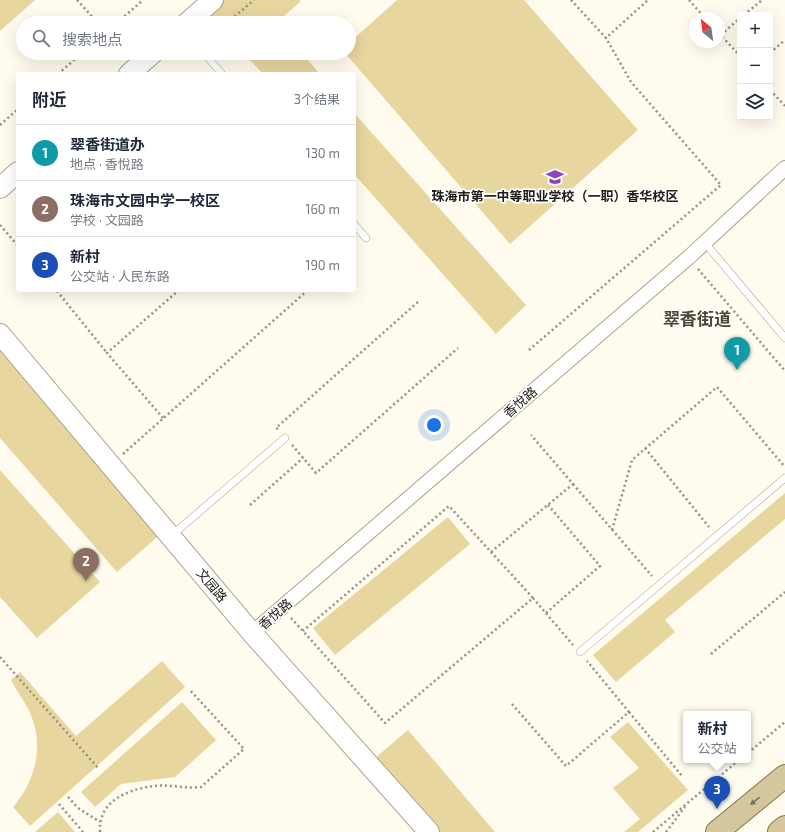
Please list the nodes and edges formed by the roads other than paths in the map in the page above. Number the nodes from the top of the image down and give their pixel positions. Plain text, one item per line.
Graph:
1 (212, 0) edge
2 (194, 16) edge
3 (145, 60) edge
4 (210, 60) edge
5 (131, 72) edge
6 (220, 72) edge
7 (785, 168) edge
8 (16, 174) edge
9 (0, 188) edge
10 (356, 226) edge
11 (366, 238) dead end
12 (705, 243) junction
13 (0, 334) edge
14 (785, 338) edge
15 (285, 438) road end
16 (785, 478) edge
17 (171, 536) junction
18 (252, 633) junction
19 (580, 652) road end
20 (785, 776) edge
21 (785, 827) edge
22 (429, 832) edge
23 (718, 832) edge
24 (779, 832) edge

1 - 2 street
3 - 5 street
4 - 6 lane
7 - 12 street, 香悅路
8 - 9 street
10 - 11 lane
12 - 14 lane
12 - 18 street, 香悅路
13 - 17 street, 文园路
15 - 17 lane
16 - 19 lane
17 - 18 street, 文园路
18 - 22 street, 文园路
20 -> 23 main road
21 - 24 main road

